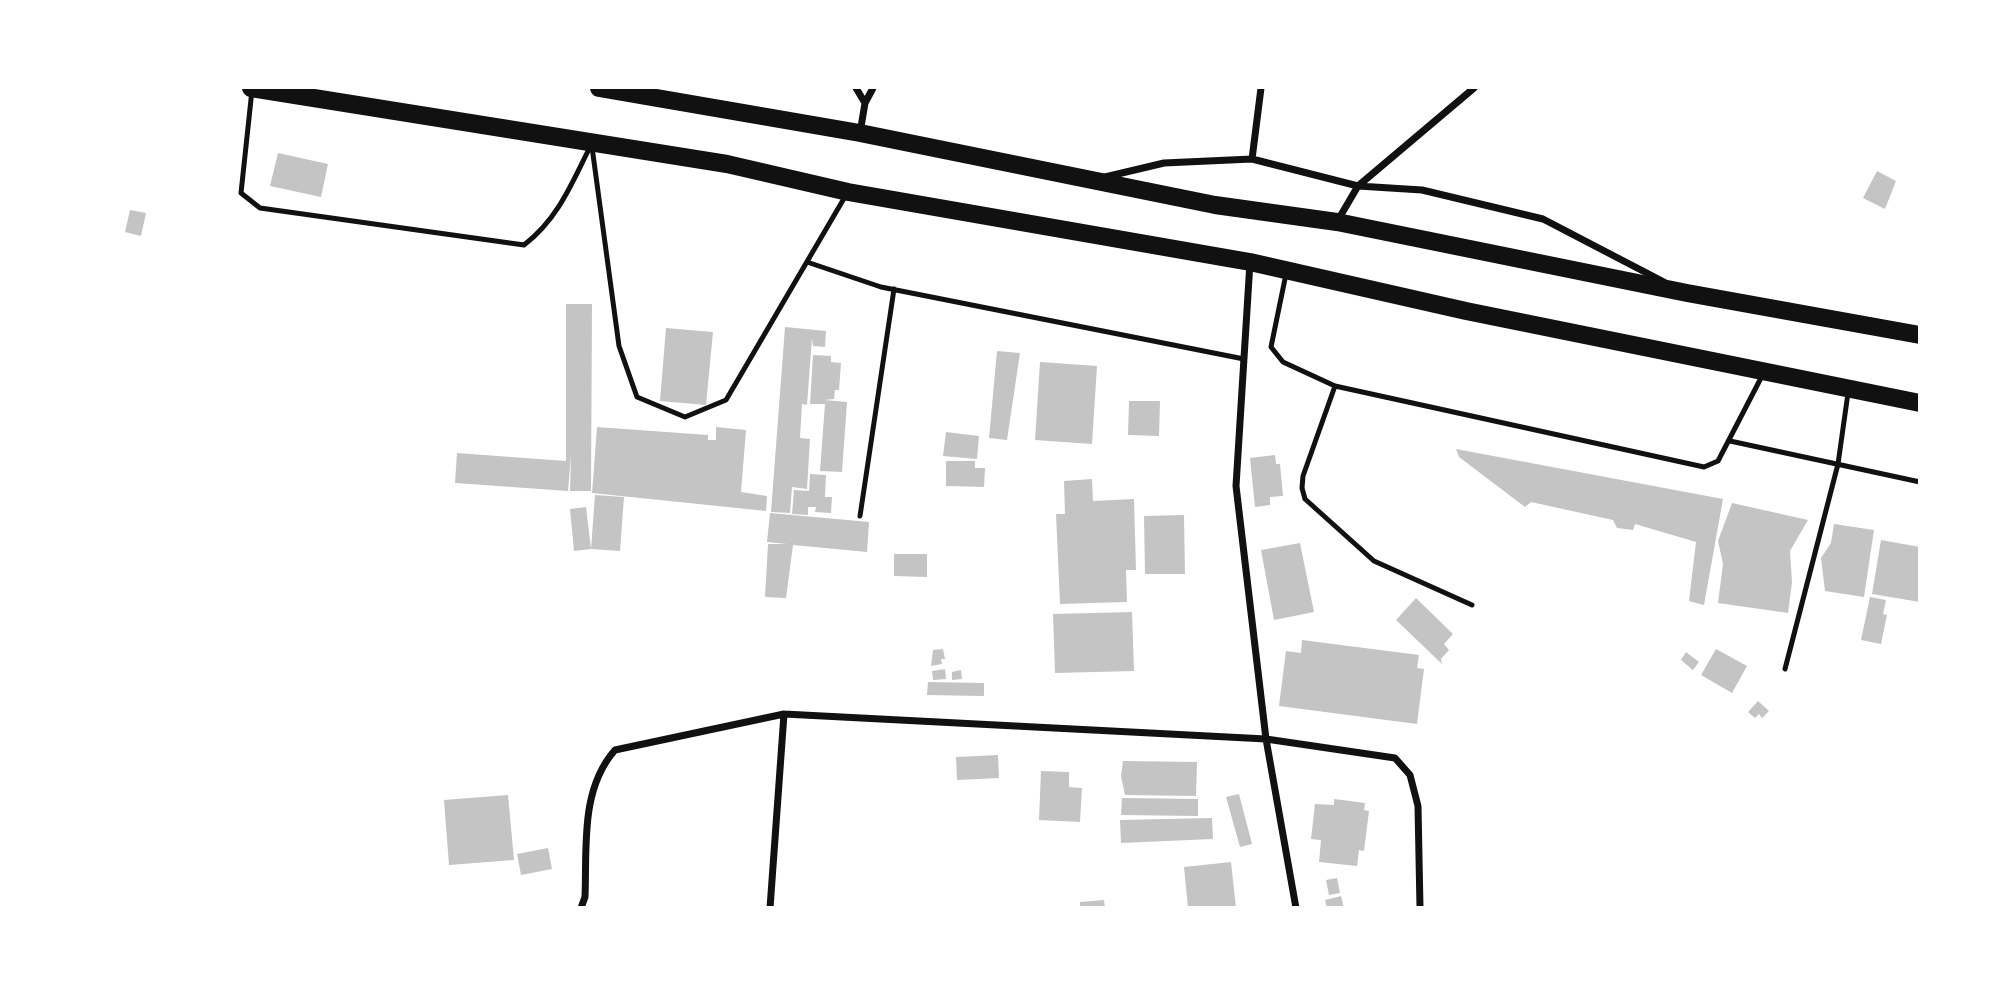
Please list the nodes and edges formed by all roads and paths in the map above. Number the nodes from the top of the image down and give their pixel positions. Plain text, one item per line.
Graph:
1 (251, 88) edge
2 (599, 88) edge
3 (856, 88) edge
4 (873, 88) edge
5 (1261, 88) edge
6 (1474, 88) edge
7 (865, 103) junction
8 (860, 133) junction
9 (592, 144) junction
10 (1252, 159) junction
11 (1089, 181) junction
12 (1357, 186) junction
13 (848, 192) junction
14 (1337, 222) junction
15 (807, 262) junction
16 (1250, 262) junction
17 (1287, 272) junction
18 (894, 289) junction
19 (1687, 293) junction
20 (1920, 335) edge
21 (1244, 359) junction
22 (1763, 373) junction
23 (1335, 386) junction
24 (1849, 390) junction
25 (1920, 403) edge
26 (1730, 441) junction
27 (1838, 464) junction
28 (1920, 482) edge
29 (860, 516) dead end
30 (1472, 606) dead end
31 (1785, 669) dead end
32 (783, 714) junction
33 (1266, 739) junction
34 (580, 908) edge
35 (770, 908) edge
36 (1296, 908) edge
37 (1420, 908) edge

1 - 9 main road
1 - 9 lane
2 - 8 main road
3 - 7 street
4 - 7 street
5 - 10 street
6 - 12 street
7 - 8 street
8 - 11 main road
9 - 13 main road
9 - 15 lane
10 - 11 street
10 - 12 street
11 - 14 main road
12 - 14 street
12 - 19 street
13 - 15 lane
13 - 16 main road
14 - 19 main road
15 - 18 lane
16 - 17 main road
16 - 21 street
17 - 22 main road
17 - 23 lane
18 - 21 lane
18 - 29 lane
19 - 20 main road
21 - 33 street
22 - 24 main road
22 - 26 lane
23 - 26 lane
23 - 30 lane
24 - 25 main road
24 - 27 lane
26 - 27 lane
27 - 28 lane
27 - 31 lane
32 - 33 street
32 - 34 street
32 - 35 street
33 - 36 street
33 - 37 street

